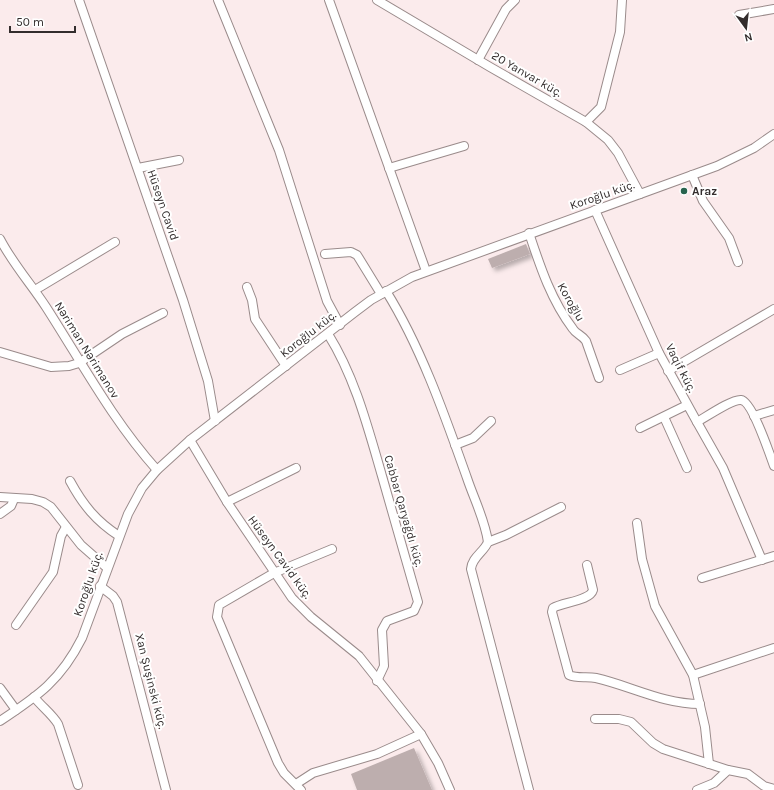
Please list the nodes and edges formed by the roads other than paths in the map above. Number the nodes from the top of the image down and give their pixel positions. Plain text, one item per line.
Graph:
1 (79, 0) edge
2 (218, 0) edge
3 (329, 0) edge
4 (377, 0) edge
5 (515, 0) edge
6 (622, 0) edge
7 (774, 9) edge
8 (739, 15) dead end
9 (478, 60) junction
10 (586, 122) junction
11 (773, 139) edge
12 (464, 146) dead end
13 (179, 160) dead end
14 (138, 168) junction
15 (389, 168) junction
16 (692, 175) junction
17 (640, 194) junction
18 (594, 210) junction
19 (529, 233) junction
20 (0, 239) edge
21 (115, 242) dead end
22 (325, 254) dead end
23 (738, 262) dead end
24 (426, 271) junction
25 (247, 287) dead end
26 (35, 290) junction
27 (384, 292) junction
28 (774, 309) edge
29 (163, 313) dead end
30 (340, 325) junction
31 (328, 334) junction
32 (0, 352) edge
33 (659, 353) junction
34 (79, 363) junction
35 (286, 366) junction
36 (620, 370) dead end
37 (668, 371) junction
38 (599, 378) dead end
39 (687, 405) junction
40 (774, 410) edge
41 (754, 416) junction
42 (664, 417) junction
43 (215, 421) junction
44 (491, 421) dead end
45 (697, 422) junction
46 (640, 428) dead end
47 (190, 440) junction
48 (456, 445) junction
49 (774, 466) edge
50 (296, 468) dead end
51 (687, 468) dead end
52 (157, 470) junction
53 (70, 481) dead end
54 (0, 497) edge
55 (14, 499) junction
56 (227, 502) junction
57 (561, 507) dead end
58 (0, 514) edge
59 (638, 523) dead end
60 (66, 527) junction
61 (119, 536) junction
62 (488, 542) junction
63 (332, 549) dead end
64 (774, 556) edge
65 (762, 560) junction
66 (587, 565) dead end
67 (106, 567) junction
68 (274, 573) junction
69 (702, 578) dead end
70 (100, 586) junction
71 (16, 625) dead end
72 (774, 648) edge
73 (693, 675) junction
74 (377, 681) junction
75 (0, 688) edge
76 (34, 697) junction
77 (700, 704) junction
78 (16, 710) junction
79 (595, 719) dead end
80 (0, 721) edge
81 (421, 734) junction
82 (709, 764) junction
83 (728, 770) junction
84 (78, 784) dead end
85 (298, 787) edge
86 (764, 788) edge
87 (774, 789) edge
88 (166, 790) edge
89 (450, 790) edge
90 (529, 790) edge
91 (697, 790) edge

1 - 14 street, Hüseyn Cavid
2 - 30 street
3 - 15 street
4 - 9 street, 20 Yanvar küç.
5 - 9 street
6 - 10 street
7 - 8 street
9 - 10 street, 20 Yanvar küç.
10 - 17 street, 20 Yanvar küç.
11 - 16 street, Koroğlu küç.
12 - 15 street
13 - 14 street
14 - 43 street, Hüseyn Cavid
15 - 24 street
16 - 17 street, Koroğlu küç.
16 - 23 street
17 - 18 street, Koroğlu küç.
18 - 19 street, Koroğlu küç.
18 - 33 street, Vaqif küç.
19 - 24 street, Koroğlu küç.
19 - 38 street, Koroğlu
20 - 26 street, Nəriman Nərimanov
21 - 26 street
22 - 27 street
24 - 27 street, Koroğlu küç.
25 - 35 street
26 - 34 street, Nəriman Nərimanov
27 - 30 street, Koroğlu küç.
27 - 48 street
28 - 37 street
29 - 34 street
30 - 31 street, Koroğlu küç.
31 - 35 street, Koroğlu küç.
31 - 74 street, Cabbar Qaryağdı küç.
32 - 34 street
33 - 36 street
33 - 37 street, Vaqif küç.
34 - 52 street, Nəriman Nərimanov
35 - 43 street, Koroğlu küç.
37 - 39 street, Vaqif küç.
39 - 42 street
39 - 45 street, Vaqif küç.
40 - 41 street
41 - 45 street
41 - 49 street
42 - 46 street
42 - 51 street
43 - 47 street, Koroğlu küç.
44 - 48 street
45 - 65 street, Vaqif küç.
47 - 52 street, Koroğlu küç.
47 - 56 street, Hüseyn Cavid küç.
48 - 62 street
50 - 56 street
52 - 61 street, Koroğlu küç.
53 - 61 street
54 - 55 street
55 - 58 street
55 - 60 street
56 - 68 street, Hüseyn Cavid küç.
57 - 62 street
59 - 73 street
60 - 67 street
60 - 71 street
61 - 67 street, Koroğlu küç.
62 - 90 street
63 - 68 street
64 - 65 street
65 - 69 street
66 - 77 street
67 - 70 street, Koroğlu küç.
68 - 74 street, Hüseyn Cavid küç.
68 - 85 street
70 - 76 street, Koroğlu küç.
70 - 88 street, Xan Şuşinski küç.
72 - 73 street
73 - 77 street
74 - 81 street, Hüseyn Cavid küç.
75 - 78 street
76 - 78 street, Koroğlu küç.
76 - 84 street
77 - 82 street
78 - 80 street, Koroğlu küç.
79 - 82 street
81 - 85 street
81 - 89 street, Hüseyn Cavid küç.
82 - 83 street
83 - 86 street
83 - 91 street
86 - 87 street

